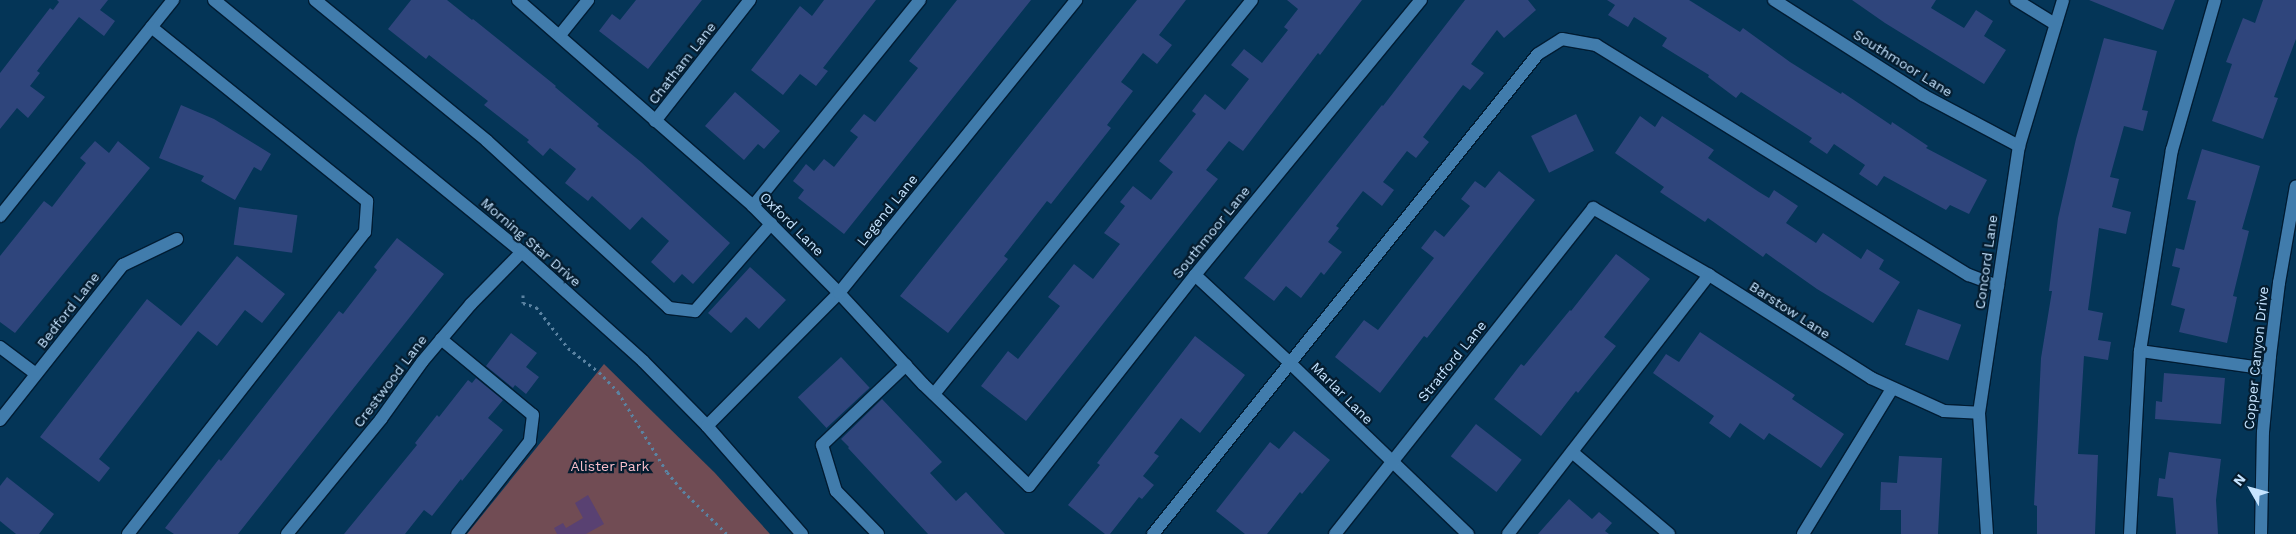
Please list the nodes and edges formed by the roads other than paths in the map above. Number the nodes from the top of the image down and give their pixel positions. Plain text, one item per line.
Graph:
1 (173, 0) edge
2 (214, 0) edge
3 (315, 0) edge
4 (518, 0) edge
5 (588, 0) edge
6 (750, 0) edge
7 (920, 0) edge
8 (1076, 0) edge
9 (1252, 0) edge
10 (1421, 0) edge
11 (1774, 0) edge
12 (2016, 0) edge
13 (2063, 0) edge
14 (2215, 0) edge
15 (2056, 24) junction
16 (152, 27) junction
17 (560, 35) junction
18 (655, 121) junction
19 (2018, 146) junction
20 (2296, 186) edge
21 (753, 206) junction
22 (1593, 208) joint
23 (0, 216) edge
24 (771, 224) junction
25 (177, 239) dead end
26 (522, 252) junction
27 (1709, 275) junction
28 (1195, 276) junction
29 (1998, 286) junction
30 (839, 293) junction
31 (441, 339) junction
32 (0, 347) edge
33 (2140, 351) junction
34 (1290, 363) junction
35 (906, 365) junction
36 (2268, 369) junction
37 (36, 374) junction
38 (1892, 389) junction
39 (934, 394) junction
40 (1979, 413) junction
41 (0, 420) edge
42 (707, 426) junction
43 (1572, 452) junction
44 (1390, 462) junction
45 (1029, 486) joint
46 (128, 534) edge
47 (287, 534) edge
48 (457, 534) edge
49 (802, 534) edge
50 (878, 534) edge
51 (1153, 534) edge
52 (1335, 534) edge
53 (1468, 534) edge
54 (1508, 534) edge
55 (1669, 534) edge
56 (1803, 534) edge
57 (1988, 534) edge
58 (2130, 534) edge
59 (2261, 534) edge

1 - 16 street
2 - 26 street, Morning Star Drive
3 - 24 street
4 - 17 street, Oxford Lane
5 - 17 street
6 - 18 street, Chatham Lane
7 - 21 street
8 - 30 street, Legend Lane
9 - 39 street
10 - 28 street, Southmoor Lane
11 - 19 street, Southmoor Lane
12 - 15 street
13 - 15 street, Concord Lane
14 - 33 street
15 - 19 street, Concord Lane
16 - 23 street
16 - 46 street
17 - 18 street, Oxford Lane
18 - 21 street, Oxford Lane
19 - 29 street, Concord Lane
20 - 36 street, Copper Canyon Drive
21 - 24 street, Oxford Lane
22 - 27 street, Barstow Lane
22 - 44 street, Stratford Lane
24 - 30 street, Oxford Lane
25 - 37 street, Bedford Lane
26 - 31 street, Crestwood Lane
26 - 42 street, Morning Star Drive
27 - 38 street, Barstow Lane
27 - 43 street
28 - 34 street, Marlar Lane
28 - 45 street, Southmoor Lane
29 - 34 street
29 - 40 street, Concord Lane
30 - 35 street, Oxford Lane
30 - 42 street, Legend Lane
31 - 47 street, Crestwood Lane
31 - 48 street
32 - 37 street
33 - 36 street
33 - 58 street
34 - 44 street, Marlar Lane
34 - 51 street
35 - 39 street, Oxford Lane
35 - 50 street
36 - 59 street, Copper Canyon Drive
37 - 41 street, Bedford Lane
38 - 40 street, Barstow Lane
38 - 56 street
39 - 45 street, Oxford Lane
40 - 57 street, Concord Lane
42 - 49 street, Morning Star Drive
43 - 54 street
43 - 55 street
44 - 52 street, Stratford Lane
44 - 53 street, Marlar Lane

